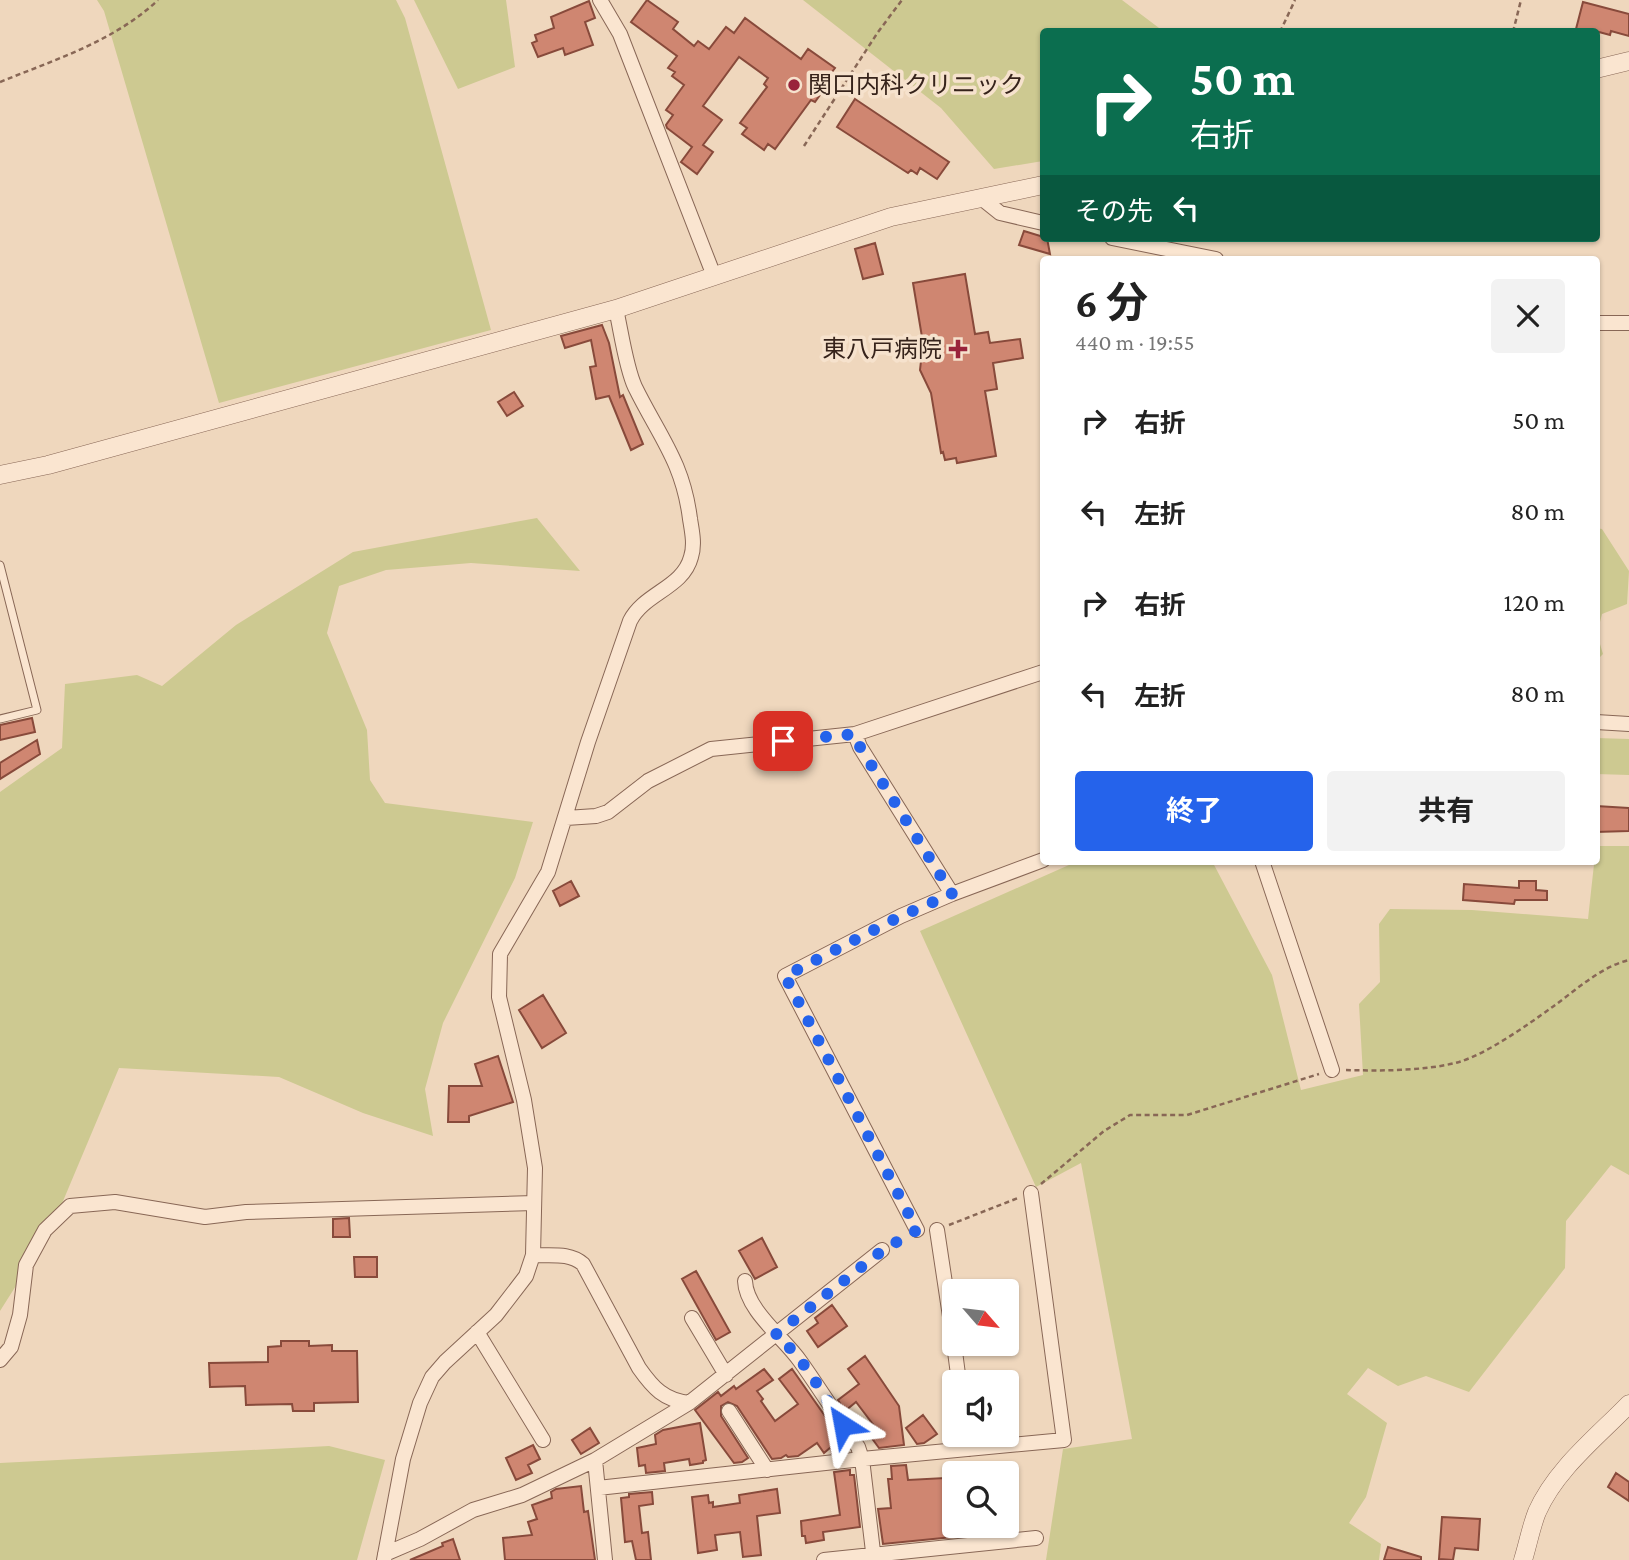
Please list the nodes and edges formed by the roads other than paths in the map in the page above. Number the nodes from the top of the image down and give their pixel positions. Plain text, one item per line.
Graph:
1 (600, 0) edge
2 (1629, 61) edge
3 (1600, 68) edge
4 (1040, 186) edge
5 (980, 197) junction
6 (1040, 222) edge
7 (1132, 242) edge
8 (1201, 256) edge
9 (714, 276) junction
10 (616, 309) junction
11 (1629, 323) edge
12 (1600, 324) edge
13 (0, 475) edge
14 (0, 565) edge
15 (1040, 673) edge
16 (0, 719) edge
17 (1600, 722) edge
18 (1629, 724) edge
19 (855, 734) junction
20 (566, 818) junction
21 (1040, 861) edge
22 (1263, 865) edge
23 (952, 894) junction
24 (1332, 1070) road end
25 (1031, 1193) road end
26 (534, 1203) junction
27 (917, 1230) dead end
28 (937, 1230) road end
29 (883, 1250) dead end
30 (533, 1255) junction
31 (944, 1279) edge
32 (745, 1281) dead end
33 (692, 1318) dead end
34 (477, 1332) junction
35 (775, 1335) junction
36 (0, 1360) edge
37 (726, 1375) junction
38 (690, 1402) junction
39 (1629, 1404) edge
40 (729, 1411) dead end
41 (543, 1440) dead end
42 (1019, 1441) edge
43 (942, 1446) edge
44 (862, 1459) junction
45 (594, 1460) junction
46 (767, 1470) junction
47 (598, 1488) junction
48 (1036, 1538) dead end
49 (384, 1557) edge
50 (874, 1557) edge
51 (605, 1560) edge
52 (824, 1560) edge
53 (1523, 1560) edge

1 - 9 street
2 - 3 street
4 - 5 street
5 - 6 street
5 - 9 street
7 - 8 street
9 - 10 street
10 - 13 street
10 - 20 street
11 - 12 street
14 - 16 lane
15 - 19 street
17 - 18 street
19 - 20 street
19 - 23 street
20 - 26 street
21 - 23 street
22 - 24 street
23 - 27 street
25 - 42 street
26 - 30 street
26 - 36 street
28 - 31 street
29 - 35 street
30 - 34 street
30 - 38 street
32 - 35 street
33 - 37 street
34 - 41 street
34 - 49 street
35 - 37 street
35 - 44 street
37 - 38 street
38 - 45 street
39 - 53 street
40 - 46 street
43 - 44 street
44 - 46 street
44 - 50 street
45 - 47 street
45 - 49 street
46 - 47 street
47 - 51 street
48 - 50 street
50 - 52 street

